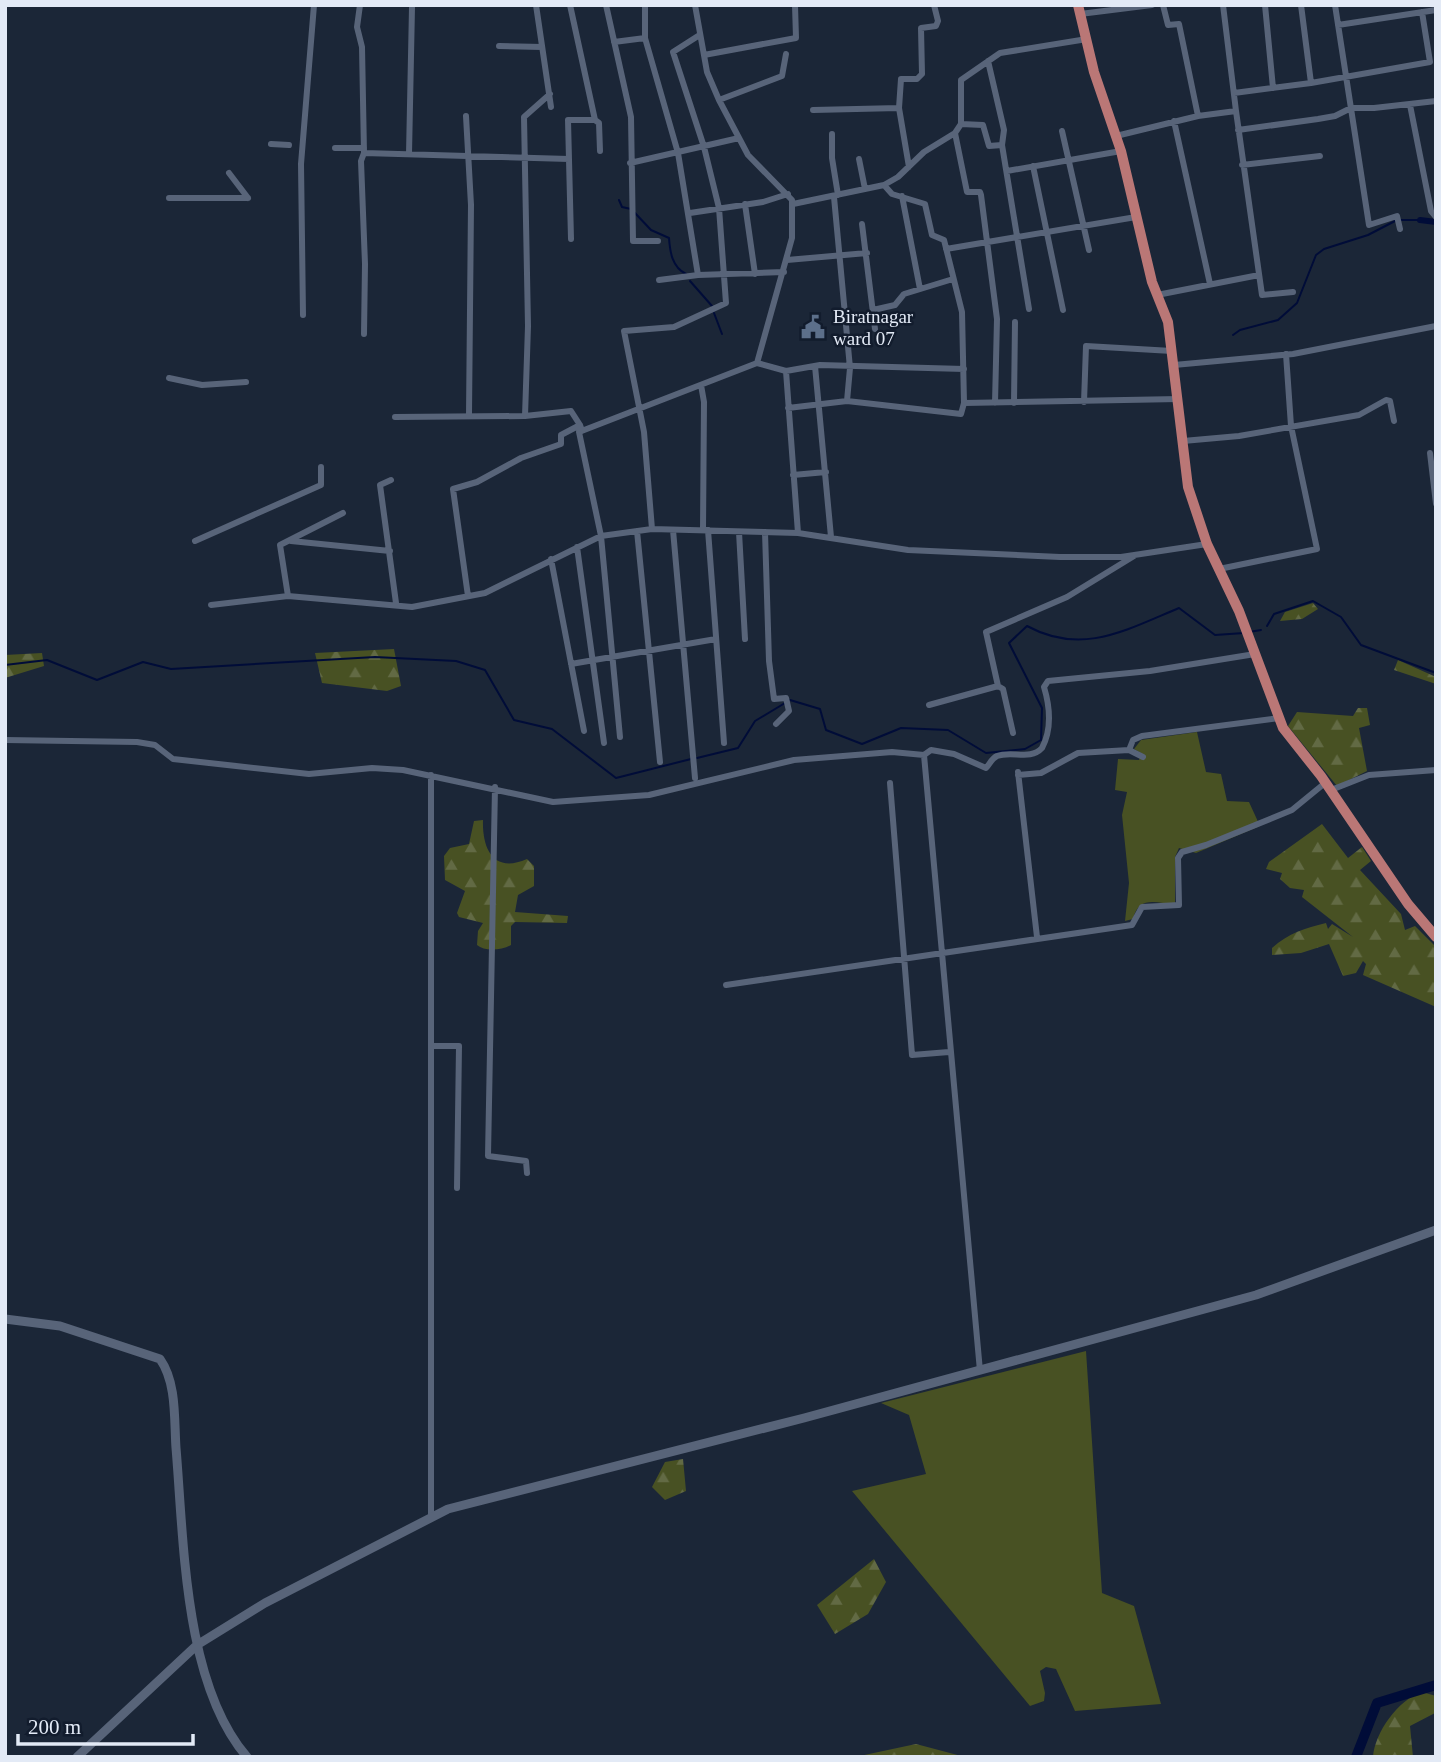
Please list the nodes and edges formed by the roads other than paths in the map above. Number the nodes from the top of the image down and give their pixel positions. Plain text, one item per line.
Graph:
1 (314, 5) edge
2 (360, 5) edge
3 (536, 5) edge
4 (570, 5) edge
5 (606, 5) edge
6 (645, 5) edge
7 (695, 5) edge
8 (795, 5) edge
9 (933, 5) edge
10 (1152, 5) edge
11 (1163, 5) edge
12 (1223, 5) edge
13 (1265, 5) edge
14 (1301, 5) edge
15 (1335, 5) edge
16 (412, 7) edge
17 (1079, 9) edge
18 (1436, 10) edge
19 (1422, 12) junction
20 (1338, 25) junction
21 (698, 36) junction
22 (645, 38) junction
23 (1087, 39) junction
24 (614, 42) junction
25 (499, 46) dead end
26 (542, 47) junction
27 (786, 54) dead end
28 (704, 55) junction
29 (988, 61) junction
30 (1346, 78) junction
31 (1311, 83) junction
32 (1273, 88) junction
33 (1234, 93) junction
34 (550, 94) junction
35 (719, 100) junction
36 (1436, 101) edge
37 (1410, 104) junction
38 (551, 107) dead end
39 (899, 108) junction
40 (1351, 108) junction
41 (813, 110) dead end
42 (1236, 111) junction
43 (466, 116) dead end
44 (1198, 116) junction
45 (595, 120) junction
46 (1174, 121) junction
47 (961, 124) junction
48 (1238, 130) junction
49 (1062, 131) dead end
50 (955, 133) junction
51 (832, 135) dead end
52 (1116, 136) junction
53 (739, 138) junction
54 (271, 144) dead end
55 (289, 145) dead end
56 (1002, 145) junction
57 (704, 147) junction
58 (335, 148) dead end
59 (364, 150) junction
60 (600, 151) dead end
61 (1121, 151) junction
62 (678, 153) junction
63 (409, 154) junction
64 (469, 156) junction
65 (1320, 156) dead end
66 (525, 159) junction
67 (569, 159) junction
68 (859, 159) dead end
69 (1068, 161) junction
70 (630, 163) junction
71 (1242, 165) junction
72 (1033, 166) junction
73 (909, 167) junction
74 (1007, 171) junction
75 (229, 173) dead end
76 (884, 185) junction
77 (865, 189) junction
78 (788, 194) junction
79 (836, 196) junction
80 (902, 196) junction
81 (169, 198) dead end
82 (745, 204) junction
83 (793, 204) junction
84 (719, 208) junction
85 (690, 213) junction
86 (1136, 217) junction
87 (1436, 217) edge
88 (862, 224) dead end
89 (1085, 226) junction
90 (1400, 229) dead end
91 (1049, 232) junction
92 (1017, 238) junction
93 (571, 239) dead end
94 (658, 242) dead end
95 (988, 243) junction
96 (946, 249) junction
97 (1089, 250) dead end
98 (867, 253) junction
99 (841, 255) junction
100 (787, 260) junction
101 (784, 272) junction
102 (724, 274) junction
103 (755, 274) junction
104 (698, 275) junction
105 (1259, 275) junction
106 (953, 279) junction
107 (659, 280) dead end
108 (1210, 284) junction
109 (920, 289) junction
110 (1293, 292) dead end
111 (1157, 295) junction
112 (1029, 309) dead end
113 (873, 310) junction
114 (1063, 310) dead end
115 (303, 315) dead end
116 (1015, 322) dead end
117 (1436, 326) edge
118 (875, 329) dead end
119 (364, 334) dead end
120 (1172, 351) junction
121 (1286, 354) junction
122 (757, 363) junction
123 (1174, 365) junction
124 (815, 366) junction
125 (850, 368) junction
126 (964, 369) junction
127 (786, 371) junction
128 (169, 378) dead end
129 (246, 382) dead end
130 (701, 385) junction
131 (1179, 399) junction
132 (847, 401) junction
133 (820, 402) junction
134 (1084, 402) junction
135 (964, 403) junction
136 (995, 403) junction
137 (1014, 403) junction
138 (788, 408) junction
139 (640, 409) junction
140 (469, 415) junction
141 (525, 416) junction
142 (395, 417) dead end
143 (1394, 421) dead end
144 (1291, 426) junction
145 (581, 428) junction
146 (1183, 441) junction
147 (1430, 453) dead end
148 (321, 467) dead end
149 (826, 472) junction
150 (793, 475) junction
151 (391, 480) dead end
152 (1436, 504) edge
153 (343, 513) dead end
154 (652, 529) junction
155 (673, 530) junction
156 (706, 530) junction
157 (638, 531) junction
158 (739, 532) junction
159 (765, 532) junction
160 (798, 533) junction
161 (601, 536) junction
162 (831, 537) junction
163 (290, 540) junction
164 (195, 541) dead end
165 (1207, 544) junction
166 (577, 547) junction
167 (390, 551) junction
168 (1136, 555) junction
169 (551, 559) junction
170 (1219, 569) junction
171 (288, 596) junction
172 (468, 596) junction
173 (396, 603) junction
174 (211, 605) dead end
175 (716, 639) junction
176 (745, 639) dead end
177 (683, 645) junction
178 (648, 650) junction
179 (1255, 654) junction
180 (613, 655) junction
181 (593, 659) junction
182 (571, 664) junction
183 (998, 686) junction
184 (929, 705) dead end
185 (1279, 718) junction
186 (776, 724) dead end
187 (584, 731) dead end
188 (1013, 733) dead end
189 (620, 737) dead end
190 (5, 740) edge
191 (604, 743) dead end
192 (724, 743) dead end
193 (1129, 750) junction
194 (924, 755) junction
195 (1143, 757) dead end
196 (660, 762) dead end
197 (1436, 770) edge
198 (431, 775) junction
199 (695, 778) dead end
200 (890, 782) dead end
201 (495, 787) junction
202 (1328, 787) junction
203 (1037, 937) junction
204 (1436, 937) edge
205 (940, 952) junction
206 (904, 958) junction
207 (726, 985) dead end
208 (431, 1046) junction
209 (949, 1052) junction
210 (527, 1173) dead end
211 (457, 1188) dead end
212 (1436, 1230) edge
213 (5, 1319) edge
214 (980, 1371) junction
215 (430, 1517) junction
216 (197, 1645) junction
217 (77, 1757) edge
218 (247, 1757) edge

1 - 115 street
2 - 59 street
3 - 26 street
4 - 45 street
5 - 24 street
6 - 22 street
7 - 21 street
8 - 28 street
9 - 39 street
10 - 17 street
11 - 44 street
12 - 33 street
13 - 32 street
14 - 31 street
15 - 20 street
16 - 63 street
17 - 23 main road
18 - 19 street
19 - 20 street
19 - 30 street
20 - 30 street
21 - 28 street
21 - 57 street
22 - 24 street
22 - 62 street
23 - 29 street
23 - 52 main road
24 - 70 street
25 - 26 street
26 - 34 street
27 - 35 street
28 - 35 street
29 - 47 street
29 - 56 street
30 - 31 street
30 - 40 street
31 - 32 street
32 - 33 street
33 - 42 street
34 - 38 street
34 - 66 street
35 - 53 street
36 - 37 street
37 - 40 street
37 - 87 street
39 - 41 street
39 - 73 street
40 - 48 street
40 - 90 street
42 - 44 street
42 - 48 street
43 - 64 street
44 - 46 street
45 - 60 street
45 - 67 street
46 - 52 street
46 - 108 street
47 - 50 street
47 - 56 street
48 - 71 street
49 - 69 street
50 - 73 street
50 - 95 street
51 - 79 street
52 - 61 main road
53 - 57 street
53 - 78 street
54 - 55 street
56 - 74 street
57 - 62 street
57 - 84 street
58 - 59 street
59 - 63 street
59 - 119 street
61 - 69 street
61 - 86 main road
62 - 70 street
62 - 85 street
63 - 64 street
64 - 66 street
64 - 140 street
65 - 71 street
66 - 67 street
66 - 141 street
67 - 93 street
68 - 77 street
69 - 72 street
69 - 89 street
70 - 94 street
71 - 105 street
72 - 74 street
72 - 91 street
73 - 76 street
74 - 92 street
75 - 81 street
76 - 77 street
76 - 80 street
77 - 79 street
78 - 82 street
78 - 83 street
79 - 83 street
79 - 99 street
80 - 96 street
80 - 109 street
82 - 84 street
82 - 103 street
83 - 100 street
84 - 85 street
84 - 102 street
85 - 104 street
86 - 89 street
86 - 111 main road
88 - 98 street
89 - 91 street
89 - 97 street
91 - 92 street
91 - 114 street
92 - 95 street
92 - 112 street
95 - 96 street
95 - 136 street
96 - 106 street
98 - 99 street
98 - 113 street
99 - 100 street
99 - 125 street
100 - 101 street
101 - 103 street
101 - 122 street
102 - 103 street
102 - 104 street
102 - 139 street
104 - 107 street
105 - 108 street
105 - 110 street
106 - 109 street
106 - 126 street
108 - 111 street
109 - 113 street
111 - 120 main road
113 - 118 street
116 - 137 street
117 - 121 street
120 - 123 main road
120 - 134 street
121 - 123 street
121 - 144 street
122 - 127 street
122 - 130 street
123 - 131 main road
124 - 125 street
124 - 127 street
124 - 133 street
125 - 126 street
125 - 132 street
126 - 135 street
127 - 138 street
128 - 129 street
130 - 139 street
130 - 156 street
131 - 134 street
131 - 146 main road
132 - 133 street
132 - 135 street
133 - 138 street
133 - 149 street
134 - 137 street
135 - 136 street
136 - 137 street
138 - 150 street
139 - 145 street
139 - 154 street
140 - 141 street
140 - 142 street
141 - 145 street
143 - 144 street
144 - 146 street
144 - 170 street
145 - 161 street
145 - 172 street
146 - 165 main road
147 - 152 street
148 - 164 street
149 - 150 street
149 - 162 street
150 - 160 street
151 - 167 street
153 - 163 street
154 - 155 street
154 - 157 street
155 - 156 street
155 - 177 street
156 - 158 street
156 - 175 street
157 - 161 street
157 - 178 street
158 - 159 street
158 - 176 street
159 - 160 street
159 - 186 street
160 - 162 street
161 - 166 street
161 - 180 street
162 - 168 street
163 - 167 street
163 - 171 street
165 - 168 street
165 - 170 main road
166 - 169 street
166 - 181 street
167 - 173 street
168 - 183 street
169 - 172 street
169 - 182 street
170 - 179 main road
171 - 173 street
171 - 174 street
172 - 173 street
175 - 177 street
175 - 192 street
177 - 178 street
177 - 199 street
178 - 180 street
178 - 196 street
179 - 185 main road
179 - 194 street
180 - 181 street
180 - 189 street
181 - 182 street
181 - 191 street
182 - 187 street
183 - 184 street
183 - 188 street
185 - 193 street
185 - 202 main road
190 - 198 street
193 - 195 street
193 - 203 street
194 - 201 street
194 - 205 street
197 - 202 street
198 - 201 street
198 - 208 street
200 - 206 street
201 - 210 street
202 - 203 street
202 - 204 main road
203 - 205 street
205 - 206 street
205 - 209 street
206 - 207 street
206 - 209 street
208 - 211 street
208 - 215 street
209 - 214 street
212 - 214 street
213 - 216 street
214 - 215 street
215 - 216 street
216 - 217 street
216 - 218 street

